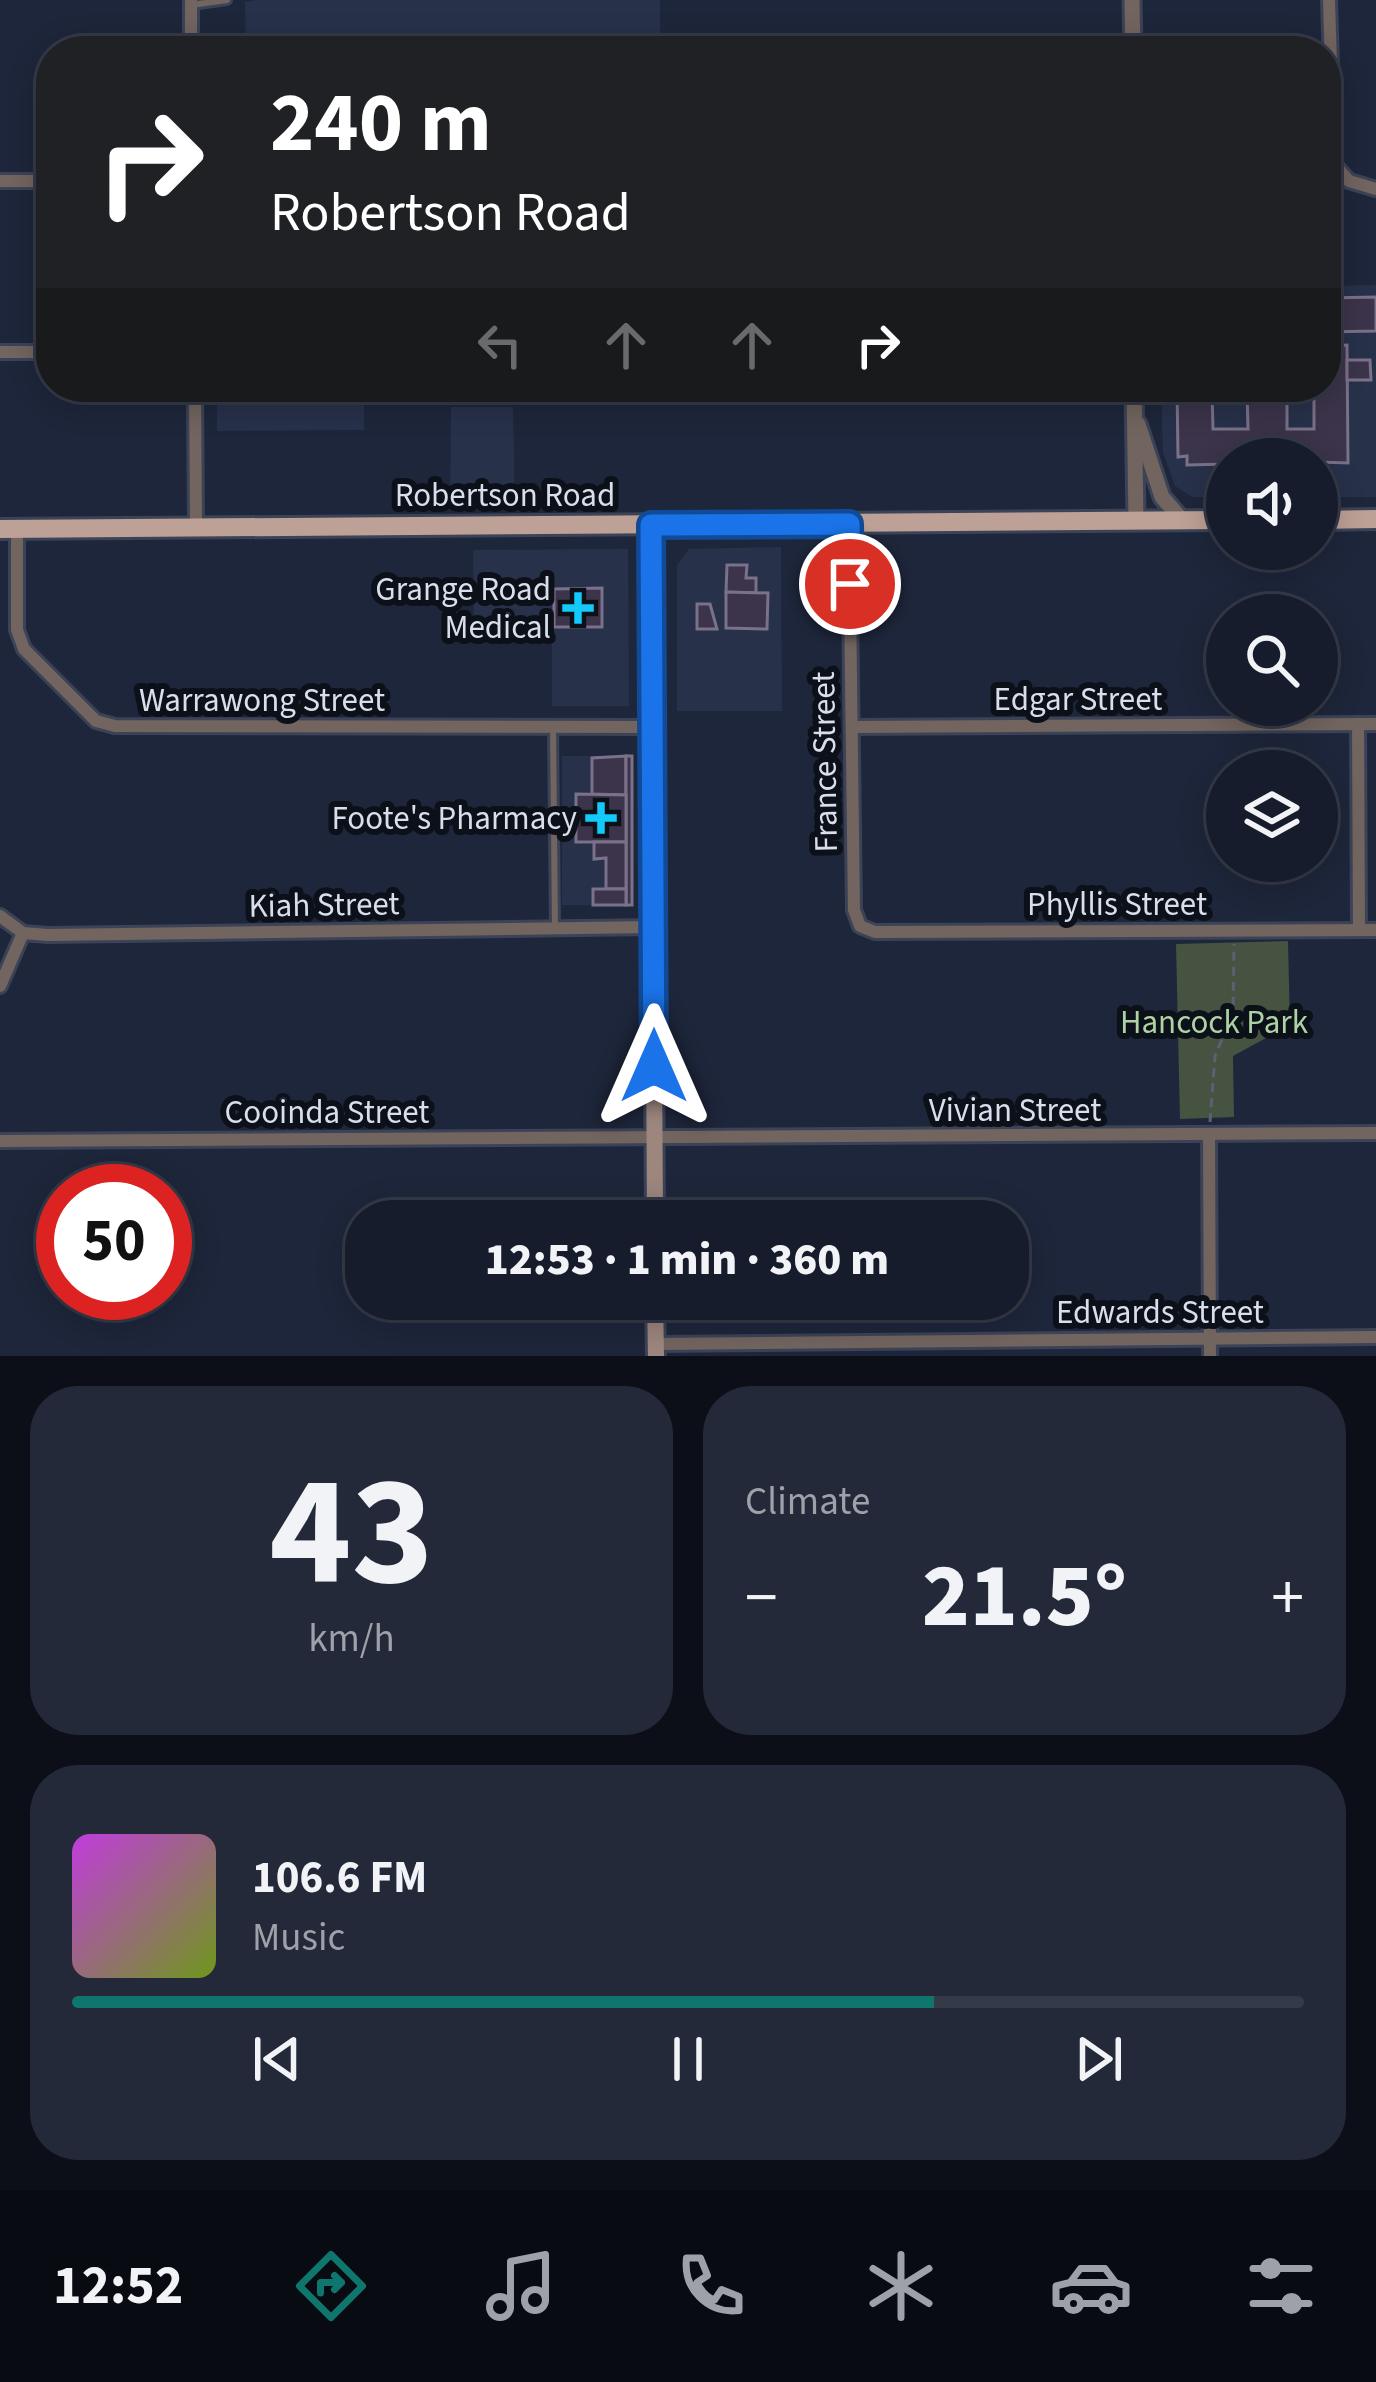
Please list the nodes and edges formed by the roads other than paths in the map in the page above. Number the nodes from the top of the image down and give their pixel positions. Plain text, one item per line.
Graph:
1 (227, 0) edge
2 (1132, 0) edge
3 (1329, 0) edge
4 (191, 2) edge
5 (191, 36) edge
6 (1132, 36) edge
7 (1330, 36) edge
8 (1341, 172) edge
9 (0, 181) edge
10 (36, 181) edge
11 (1376, 189) edge
12 (0, 352) edge
13 (36, 352) edge
14 (195, 402) edge
15 (1135, 402) edge
16 (1135, 416) junction
17 (1376, 519) edge
18 (1183, 520) junction
19 (1206, 520) edge
20 (1338, 520) edge
21 (1136, 521) junction
22 (849, 524) junction
23 (651, 525) junction
24 (196, 527) junction
25 (8, 529) edge
26 (1358, 724) junction
27 (1376, 724) edge
28 (553, 727) junction
29 (852, 727) junction
30 (652, 728) junction
31 (0, 916) edge
32 (860, 926) joint
33 (653, 927) junction
34 (555, 928) junction
35 (1359, 930) junction
36 (1376, 930) edge
37 (23, 933) junction
38 (0, 986) edge
39 (1376, 1133) edge
40 (1209, 1136) junction
41 (654, 1138) junction
42 (0, 1141) edge
43 (655, 1200) edge
44 (655, 1320) edge
45 (1376, 1337) edge
46 (1210, 1338) junction
47 (656, 1350) edge
48 (1210, 1356) edge

1 - 4 lane
2 - 6 street
3 - 7 street
4 - 5 street
8 - 11 street
9 - 10 street
12 - 13 street
14 - 24 street
15 - 16 street
16 - 18 street
16 - 21 street
17 - 20 main road
18 - 19 main road, Robertson Road
18 - 21 main road, Robertson Road
21 - 22 main road, Robertson Road
22 - 23 main road, Robertson Road
22 - 29 street, France Street
23 - 24 main road, Robertson Road
23 - 30 main road
24 - 25 main road, Robertson Road
25 - 28 street, Warrawong Street
26 - 27 street, Edgar Street
26 - 29 street, Edgar Street
26 - 35 street
28 - 30 street, Warrawong Street
28 - 34 lane
29 - 32 street, France Street
30 - 33 main road
31 - 37 street
32 - 35 street, Phyllis Street
33 - 34 street, Kiah Street
33 - 41 main road
34 - 37 street, Kiah Street
35 - 36 street, Phyllis Street
37 - 38 street
39 - 40 street, Vivian Street
40 - 41 street, Vivian Street
40 - 46 street
41 - 42 street, Cooinda Street
41 - 43 main road
44 - 47 main road
45 - 46 street, Edwards Street
46 - 47 street, Edwards Street
46 - 48 street

